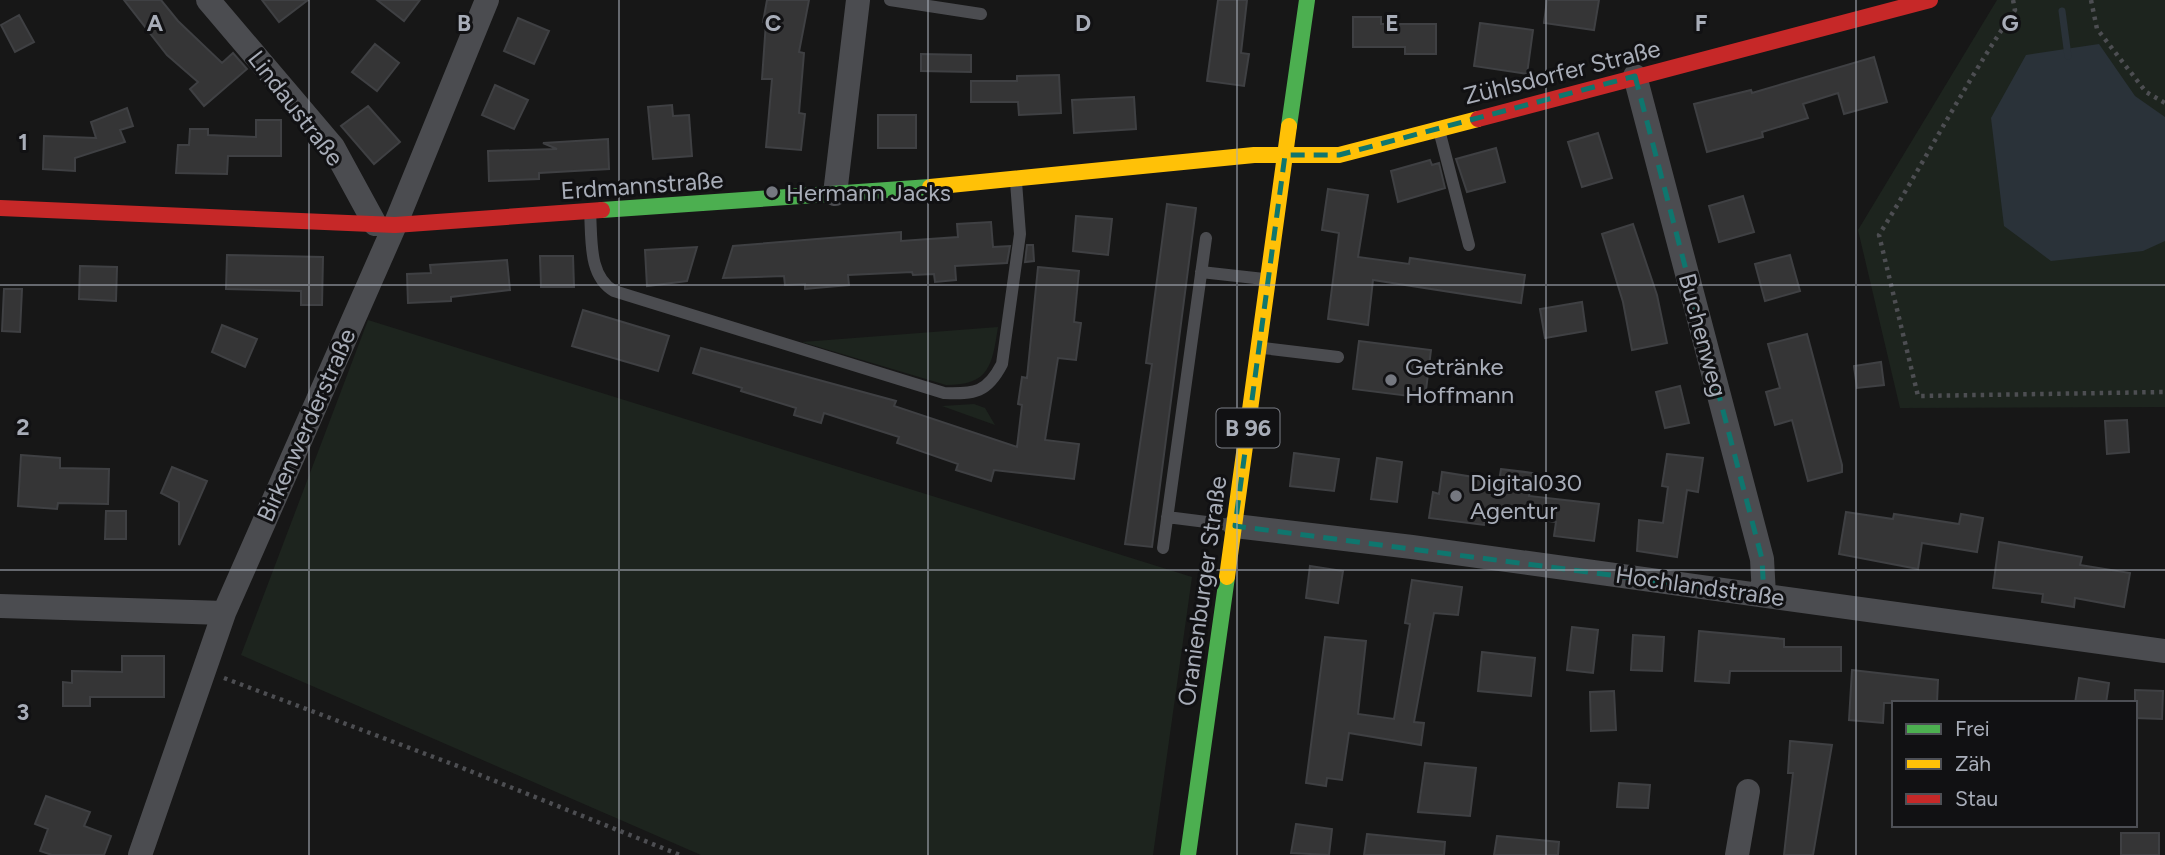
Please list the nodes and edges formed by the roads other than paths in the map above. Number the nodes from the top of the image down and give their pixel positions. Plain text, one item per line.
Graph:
1 (208, 0) edge
2 (487, 0) edge
3 (858, 0) edge
4 (890, 0) edge
5 (1307, 0) edge
6 (1930, 0) edge
7 (981, 13) dead end
8 (1635, 76) junction
9 (1438, 127) junction
10 (1285, 155) junction
11 (1016, 181) junction
12 (835, 194) junction
13 (0, 208) edge
14 (590, 211) junction
15 (385, 224) junction
16 (1206, 239) dead end
17 (1469, 245) dead end
18 (1201, 272) junction
19 (1268, 279) junction
20 (1259, 348) junction
21 (1338, 358) dead end
22 (1167, 517) junction
23 (1235, 526) junction
24 (1164, 548) dead end
25 (1764, 595) junction
26 (0, 606) edge
27 (224, 612) junction
28 (2165, 651) edge
29 (1748, 791) dead end
30 (140, 855) edge
31 (1188, 855) edge
32 (1737, 855) edge

1 - 15 street, Lindaustraße
2 - 15 street, Birkenwerderstraße
3 - 12 street
4 - 7 lane
5 - 10 street, Oranienburger Straße / B 96
6 - 8 street, Zühlsdorfer Straße
8 - 9 street, Zühlsdorfer Straße
8 - 25 street, Buchenweg
9 - 10 street, Zühlsdorfer Straße
9 - 17 lane
10 - 11 street, Erdmannstraße
10 - 19 street, Oranienburger Straße / B 96
11 - 12 street, Erdmannstraße
11 - 14 lane
12 - 14 street, Erdmannstraße
13 - 15 street, Erdmannstraße
14 - 15 street, Erdmannstraße
15 - 27 street, Birkenwerderstraße
16 - 18 lane
18 - 19 lane
18 - 22 lane
19 - 20 street, Oranienburger Straße / B 96
20 - 21 lane
20 - 23 street, Oranienburger Straße / B 96
22 - 23 lane
22 - 24 lane
23 - 25 street, Hochlandstraße
23 - 31 street, Oranienburger Straße / B 96
25 - 28 street, Hochlandstraße
26 - 27 street
27 - 30 street, Birkenwerderstraße
29 - 32 street

